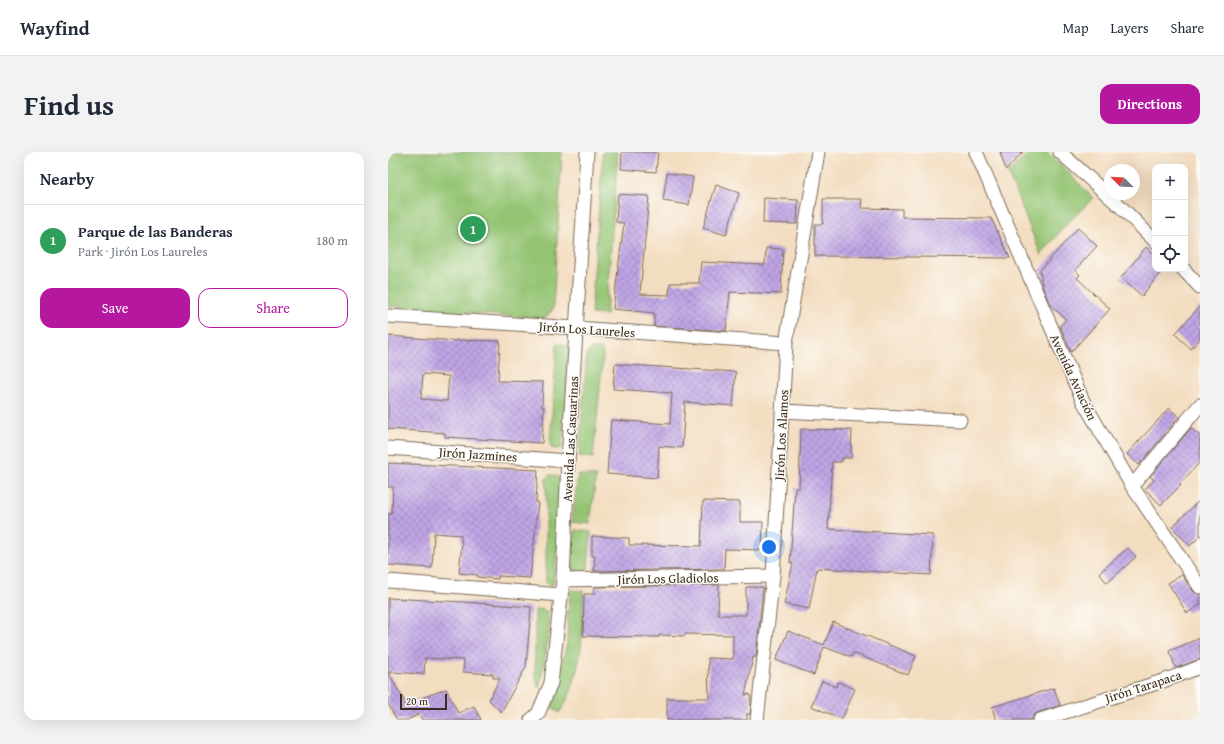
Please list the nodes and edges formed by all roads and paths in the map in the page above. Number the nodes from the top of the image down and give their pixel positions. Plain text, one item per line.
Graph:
1 (587, 152) edge
2 (818, 152) edge
3 (976, 152) edge
4 (1060, 152) edge
5 (1152, 238) edge
6 (1186, 272) edge
7 (1200, 287) edge
8 (388, 316) edge
9 (576, 328) junction
10 (786, 343) junction
11 (1200, 405) edge
12 (782, 411) junction
13 (960, 420) dead end
14 (388, 448) edge
15 (568, 460) junction
16 (1132, 486) junction
17 (773, 576) junction
18 (388, 580) edge
19 (563, 580) junction
20 (1200, 587) edge
21 (561, 595) junction
22 (1200, 667) edge
23 (531, 720) edge
24 (757, 720) edge
25 (1040, 720) edge

1 - 9 street, Avenida Las Casuarinas
2 - 10 street, Jirón Los Alamos
3 - 16 street, Avenida Aviación
4 - 5 street
6 - 7 street
8 - 9 street, Jirón Los Laureles
9 - 10 street, Jirón Los Laureles
9 - 15 street, Avenida Las Casuarinas
10 - 12 street, Jirón Los Alamos
11 - 16 street
12 - 13 street
12 - 17 street, Jirón Los Alamos
14 - 15 street, Jirón Jazmines
15 - 19 street, Avenida Las Casuarinas
16 - 20 street, Avenida Aviación
17 - 19 street, Jirón Los Gladiolos
17 - 24 street, Jirón Los Alamos
18 - 21 street
19 - 21 street, Avenida Las Casuarinas
21 - 23 street, Avenida Las Casuarinas
22 - 25 street, Jirón Tarapaca

